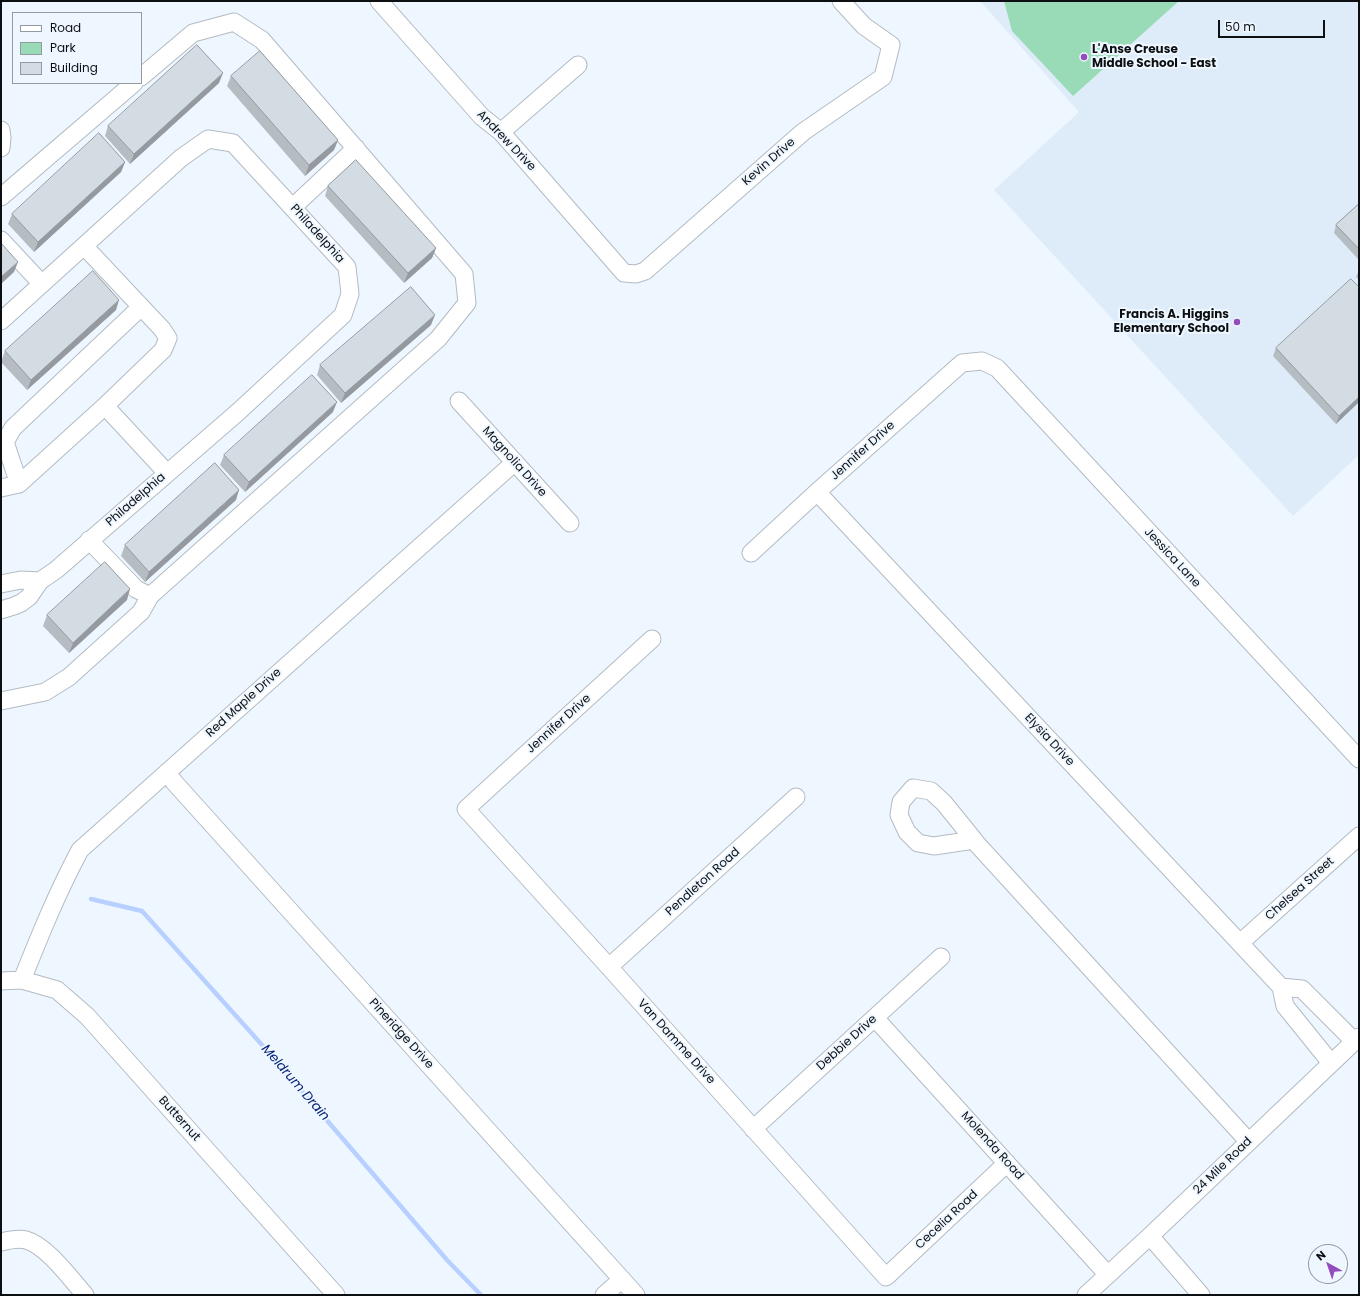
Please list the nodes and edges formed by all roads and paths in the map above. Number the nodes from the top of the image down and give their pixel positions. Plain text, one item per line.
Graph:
1 (379, 1) edge
2 (841, 1) edge
3 (578, 65) dead end
4 (142, 76) edge
5 (133, 84) edge
6 (1, 130) edge
7 (501, 132) junction
8 (1, 148) edge
9 (356, 148) junction
10 (1, 197) edge
11 (293, 207) junction
12 (1, 240) edge
13 (84, 246) junction
14 (636, 274) joint
15 (42, 284) junction
16 (141, 306) junction
17 (1, 321) edge
18 (982, 361) joint
19 (459, 401) dead end
20 (105, 406) junction
21 (514, 462) junction
22 (167, 473) junction
23 (19, 484) junction
24 (1, 488) edge
25 (817, 492) junction
26 (570, 523) dead end
27 (89, 540) junction
28 (751, 553) dead end
29 (40, 581) junction
30 (1, 584) edge
31 (150, 596) junction
32 (1, 610) edge
33 (652, 639) dead end
34 (1, 701) edge
35 (1359, 759) edge
36 (167, 772) junction
37 (796, 797) dead end
38 (466, 809) joint
39 (1359, 836) edge
40 (974, 840) dead end
41 (1240, 943) junction
42 (941, 957) dead end
43 (609, 967) junction
44 (22, 980) junction
45 (1, 981) edge
46 (1281, 987) junction
47 (875, 1018) junction
48 (1356, 1039) edge
49 (1331, 1062) junction
50 (753, 1129) junction
51 (1249, 1142) junction
52 (1007, 1163) junction
53 (1150, 1236) junction
54 (1, 1242) edge
55 (1108, 1275) junction
56 (886, 1277) joint
57 (622, 1279) junction
58 (85, 1295) edge
59 (336, 1295) edge
60 (604, 1295) edge
61 (636, 1295) edge
62 (1086, 1295) edge
63 (1200, 1295) edge

1 - 7 street, Andrew Drive
2 - 14 street, Kevin Drive
3 - 7 street
4 - 9 street
5 - 10 street
6 - 8 street
7 - 14 street, Andrew Drive
9 - 11 street
9 - 31 street
11 - 13 street, Philadelphia
11 - 22 street, Philadelphia
12 - 15 street
13 - 15 street, Philadelphia
13 - 16 street
15 - 17 street, Philadelphia
16 - 20 street
16 - 23 street
18 - 25 street, Jennifer Drive
18 - 35 street, Jessica Lane
19 - 21 street, Magnolia Drive
20 - 22 street
20 - 23 street
21 - 26 street, Magnolia Drive
21 - 36 street, Red Maple Drive
22 - 27 street, Philadelphia
23 - 24 street
25 - 28 street, Jennifer Drive
25 - 41 street, Elysia Drive
27 - 29 street, Philadelphia
27 - 31 street
29 - 30 street
29 - 32 street, Philadelphia
31 - 34 street
33 - 38 street, Jennifer Drive
36 - 44 street, Red Maple Drive
36 - 57 street, Pineridge Drive
37 - 43 street, Pendleton Road
38 - 43 street, Van Damme Drive
39 - 41 street, Chelsea Street
40 - 51 street
41 - 46 street, Elysia Drive
42 - 47 street, Debbie Drive
43 - 50 street, Van Damme Drive
44 - 45 street, Butternut
44 - 59 street, Butternut
46 - 48 street
46 - 49 street
47 - 50 street, Debbie Drive
47 - 52 street, Molenda Road
48 - 49 street, 24 Mile Road
49 - 51 street, 24 Mile Road
50 - 56 street, Van Damme Drive
51 - 53 street, 24 Mile Road
52 - 55 street, Molenda Road
52 - 56 street, Cecelia Road
53 - 55 street, 24 Mile Road
53 - 63 street
54 - 58 street
55 - 62 street, 24 Mile Road
57 - 60 street
57 - 61 street, Pineridge Drive

